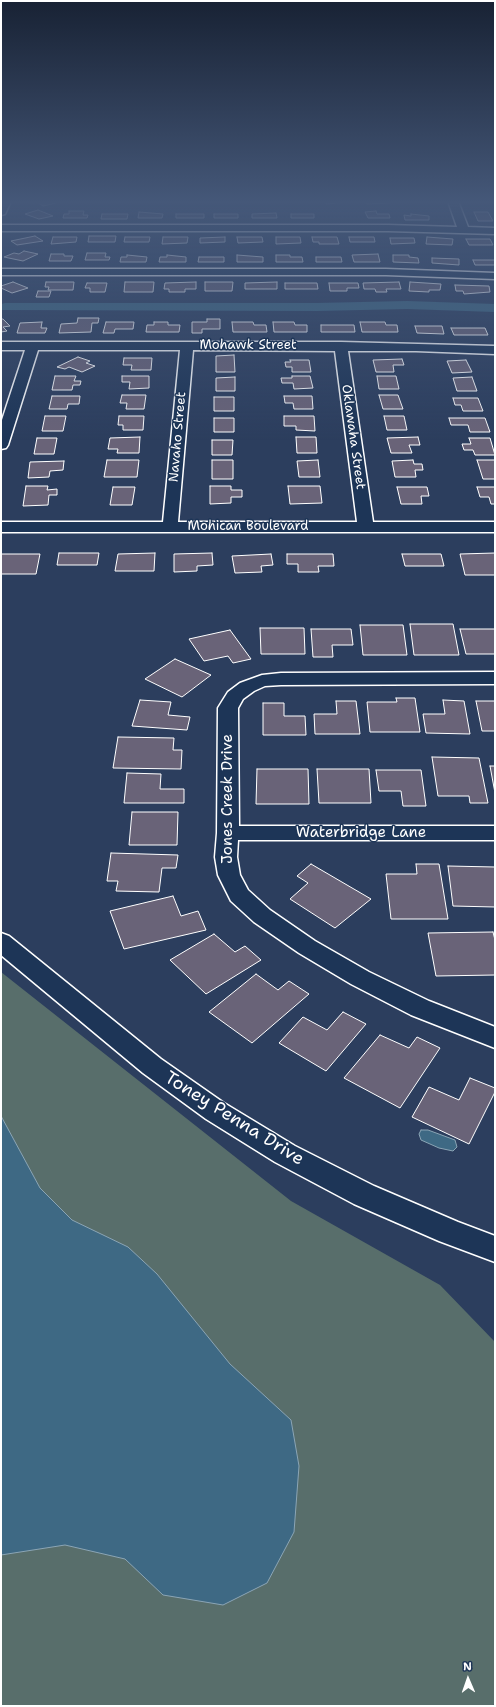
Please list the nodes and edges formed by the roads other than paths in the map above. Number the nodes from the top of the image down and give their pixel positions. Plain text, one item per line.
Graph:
1 (1, 346) edge
2 (33, 346) junction
3 (187, 346) junction
4 (341, 346) junction
5 (495, 350) edge
6 (1, 445) edge
7 (1, 527) edge
8 (170, 527) junction
9 (366, 527) junction
10 (495, 527) edge
11 (495, 678) edge
12 (228, 833) junction
13 (495, 833) edge
14 (1, 942) edge
15 (495, 1038) edge
16 (495, 1249) edge

1 - 2 street, Mohawk Street
2 - 3 street, Mohawk Street
2 - 6 street
3 - 4 street, Mohawk Street
3 - 8 street, Navaho Street
4 - 5 street, Mohawk Street
4 - 9 street, Oklawaha Street
7 - 8 street, Mohican Boulevard
8 - 9 street, Mohican Boulevard
9 - 10 street, Mohican Boulevard
11 - 12 street, Jones Creek Drive
12 - 13 street, Waterbridge Lane
12 - 15 street, Jones Creek Drive
14 - 16 street, Toney Penna Drive

